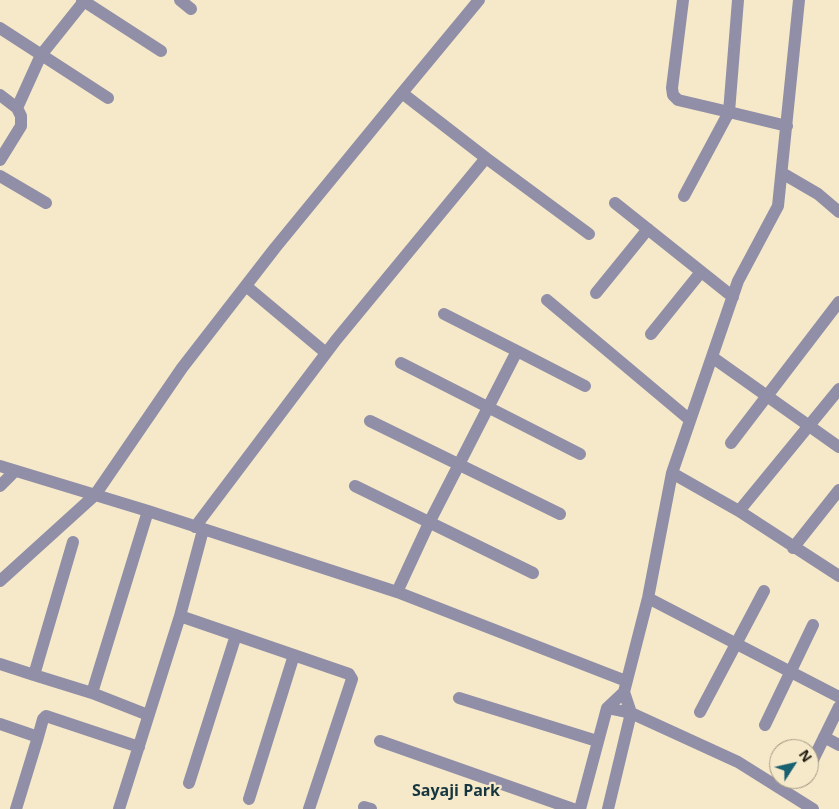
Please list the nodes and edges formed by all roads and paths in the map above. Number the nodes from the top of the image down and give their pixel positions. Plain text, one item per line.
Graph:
1 (84, 0) edge
2 (180, 0) edge
3 (478, 0) edge
4 (682, 0) edge
5 (738, 0) edge
6 (800, 0) edge
7 (191, 9) dead end
8 (0, 28) edge
9 (161, 51) dead end
10 (41, 55) junction
11 (402, 93) junction
12 (0, 96) edge
13 (108, 98) dead end
14 (17, 108) junction
15 (729, 112) junction
16 (787, 126) junction
17 (486, 158) junction
18 (0, 160) edge
19 (782, 173) junction
20 (0, 176) edge
21 (684, 196) dead end
22 (46, 203) dead end
23 (615, 203) dead end
24 (839, 212) edge
25 (648, 229) junction
26 (589, 234) dead end
27 (701, 272) junction
28 (246, 286) junction
29 (596, 293) dead end
30 (732, 297) junction
31 (546, 300) dead end
32 (839, 302) edge
33 (444, 314) dead end
34 (651, 334) dead end
35 (517, 351) junction
36 (326, 353) junction
37 (712, 357) junction
38 (401, 363) dead end
39 (585, 386) dead end
40 (839, 388) edge
41 (766, 395) junction
42 (489, 408) junction
43 (690, 420) junction
44 (370, 421) dead end
45 (809, 425) junction
46 (731, 443) dead end
47 (839, 447) edge
48 (580, 454) dead end
49 (459, 464) junction
50 (0, 466) edge
51 (15, 471) junction
52 (672, 473) junction
53 (0, 486) edge
54 (355, 486) dead end
55 (839, 490) edge
56 (95, 494) junction
57 (148, 511) junction
58 (738, 511) junction
59 (560, 514) dead end
60 (429, 522) junction
61 (199, 528) junction
62 (73, 542) dead end
63 (793, 548) junction
64 (533, 573) dead end
65 (838, 574) edge
66 (0, 581) edge
67 (764, 591) dead end
68 (397, 592) junction
69 (648, 598) junction
70 (180, 616) junction
71 (813, 626) dead end
72 (236, 635) junction
73 (736, 643) junction
74 (294, 654) junction
75 (0, 664) edge
76 (792, 672) junction
77 (34, 675) junction
78 (625, 686) junction
79 (92, 693) junction
80 (839, 697) edge
81 (459, 698) dead end
82 (839, 707) edge
83 (607, 708) junction
84 (700, 712) dead end
85 (631, 713) junction
86 (148, 715) junction
87 (0, 724) edge
88 (765, 725) dead end
89 (38, 737) junction
90 (824, 737) junction
91 (380, 741) dead end
92 (597, 742) junction
93 (839, 745) edge
94 (139, 746) junction
95 (819, 747) edge
96 (189, 783) dead end
97 (249, 799) dead end
98 (16, 809) edge
99 (120, 809) edge
100 (309, 809) edge
101 (573, 809) edge
102 (580, 809) edge
103 (608, 809) edge
104 (813, 809) edge

1 - 9 street
1 - 10 street
2 - 7 street
3 - 11 street
4 - 15 street
5 - 15 street
6 - 16 street
8 - 10 street
10 - 13 street
10 - 14 street
11 - 17 street
11 - 28 street
12 - 14 street
14 - 18 street
15 - 16 street
15 - 21 street
16 - 19 street
17 - 26 street
17 - 36 street
19 - 24 street
19 - 30 street
20 - 22 street
23 - 25 street
25 - 27 street
25 - 29 street
27 - 30 street
27 - 34 street
28 - 36 street
28 - 56 street
30 - 37 street
31 - 43 street
32 - 41 street
33 - 35 street
35 - 39 street
35 - 42 street
36 - 61 street
37 - 41 street
37 - 43 street
38 - 42 street
40 - 45 street
41 - 45 street
41 - 46 street
42 - 48 street
42 - 49 street
43 - 52 street
44 - 49 street
45 - 47 street
45 - 58 street
49 - 59 street
49 - 60 street
50 - 51 street
51 - 53 street
51 - 56 street
52 - 58 street
52 - 69 street
54 - 60 street
55 - 63 street
56 - 57 street
56 - 66 street
57 - 61 street
57 - 79 street
58 - 63 street
60 - 64 street
60 - 68 street
61 - 68 street
61 - 70 street
62 - 77 street
63 - 65 street
67 - 73 street
68 - 78 street
69 - 73 street
69 - 78 street
70 - 72 street
70 - 86 street
71 - 76 street
72 - 74 street
72 - 96 street
73 - 76 street
73 - 84 street
74 - 97 street
74 - 100 street
75 - 77 street
76 - 80 street
76 - 88 street
77 - 79 street
78 - 83 street
78 - 85 street
79 - 86 street
81 - 92 street
82 - 90 street
83 - 85 street
83 - 92 street
85 - 103 street
85 - 104 street
86 - 94 street
87 - 89 street
89 - 94 street
89 - 98 street
90 - 93 street
90 - 95 street
91 - 101 street
92 - 102 street
94 - 99 street

